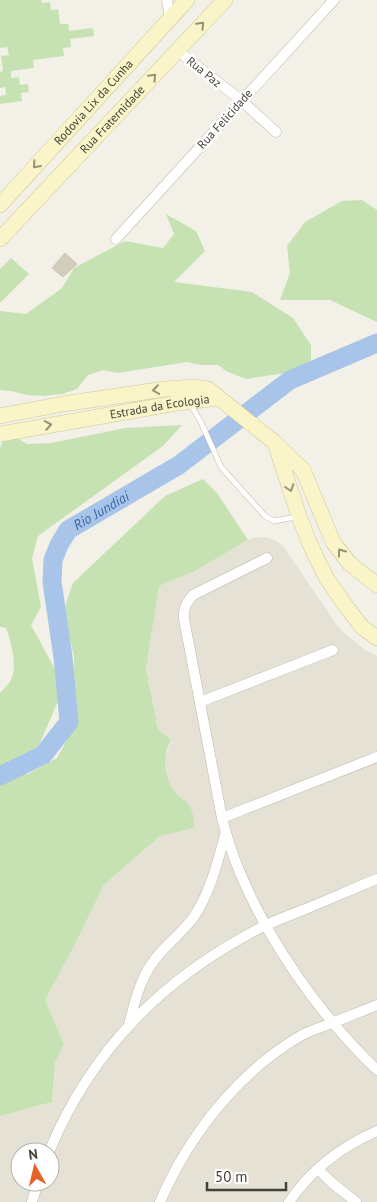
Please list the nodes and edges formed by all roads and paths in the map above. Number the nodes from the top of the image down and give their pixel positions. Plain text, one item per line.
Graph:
1 (167, 0) edge
2 (188, 0) edge
3 (225, 0) edge
4 (334, 0) edge
5 (166, 23) junction
6 (151, 39) junction
7 (178, 51) junction
8 (242, 101) junction
9 (276, 132) dead end
10 (0, 205) edge
11 (116, 239) dead end
12 (0, 240) edge
13 (180, 388) junction
14 (218, 398) junction
15 (189, 402) junction
16 (0, 416) edge
17 (0, 434) edge
18 (274, 442) junction
19 (299, 516) junction
20 (267, 558) dead end
21 (377, 585) edge
22 (377, 638) edge
23 (333, 650) dead end
24 (200, 702) junction
25 (377, 757) edge
26 (222, 818) junction
27 (226, 834) junction
28 (377, 879) edge
29 (266, 925) junction
30 (377, 1005) edge
31 (332, 1023) junction
32 (129, 1025) junction
33 (377, 1070) edge
34 (377, 1131) edge
35 (53, 1142) edge
36 (318, 1169) junction
37 (160, 1202) edge
38 (289, 1202) edge
39 (356, 1202) edge

1 - 5 street
2 - 5 street, Rodovia Lix da Cunha
7 -> 3 street, Rua Fraternidade
4 - 8 street, Rua Felicidade
5 - 6 street, Rodovia Lix da Cunha
5 - 7 street
6 - 7 street
6 -> 10 street, Rodovia Lix da Cunha
7 - 8 street, Rua Paz
12 -> 7 street, Rua Fraternidade
8 - 9 street, Rua Paz
8 - 11 street, Rua Felicidade
13 - 14 street, Estrada da Ecologia
13 - 15 lane
13 -> 16 street, Estrada da Ecologia
14 - 15 street, Estrada da Ecologia
14 - 18 street
17 -> 15 street, Estrada da Ecologia
15 - 19 lane
18 -> 19 street
21 -> 18 street
19 - 22 street
20 - 24 street
23 - 24 street
24 - 26 street
25 - 26 street
26 - 27 street
27 - 29 street
27 - 32 street
28 - 29 street
29 - 31 street
29 - 32 street
30 - 31 street
31 - 33 street
31 - 37 street
32 - 35 street
34 - 36 street
36 - 38 street
36 - 39 street

